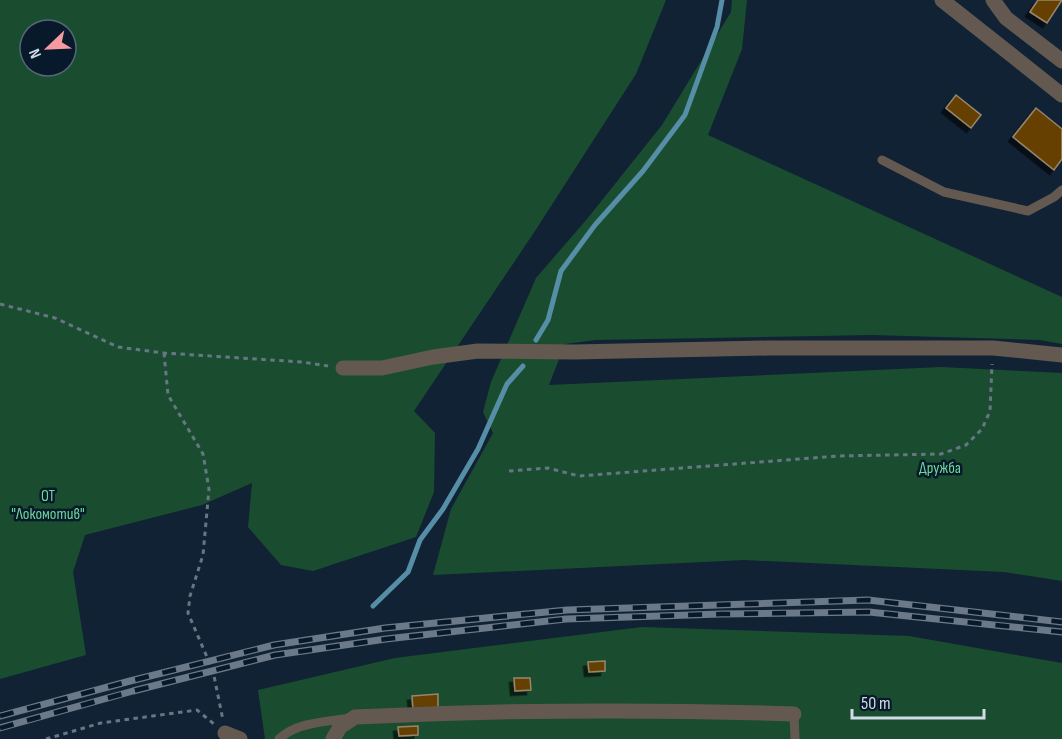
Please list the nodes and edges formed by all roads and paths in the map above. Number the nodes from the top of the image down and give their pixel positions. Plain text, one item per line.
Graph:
1 (942, 0) edge
2 (993, 0) edge
3 (1062, 61) edge
4 (1062, 95) edge
5 (882, 160) dead end
6 (1062, 190) edge
7 (0, 304) edge
8 (993, 348) junction
9 (164, 353) junction
10 (1062, 355) edge
11 (343, 368) joint
12 (509, 471) dead end
13 (794, 714) joint
14 (355, 717) junction
15 (225, 733) junction
16 (46, 739) edge
17 (240, 739) edge
18 (279, 739) edge
19 (333, 739) edge
20 (795, 739) edge

1 - 4 street
2 - 3 street
5 - 6 lane
7 - 9 path
8 - 10 street
8 - 11 street
8 - 12 path
9 - 11 path
9 - 15 path
13 - 14 street
13 - 20 lane
14 - 18 lane
14 - 19 street
15 - 16 path
15 - 17 street

